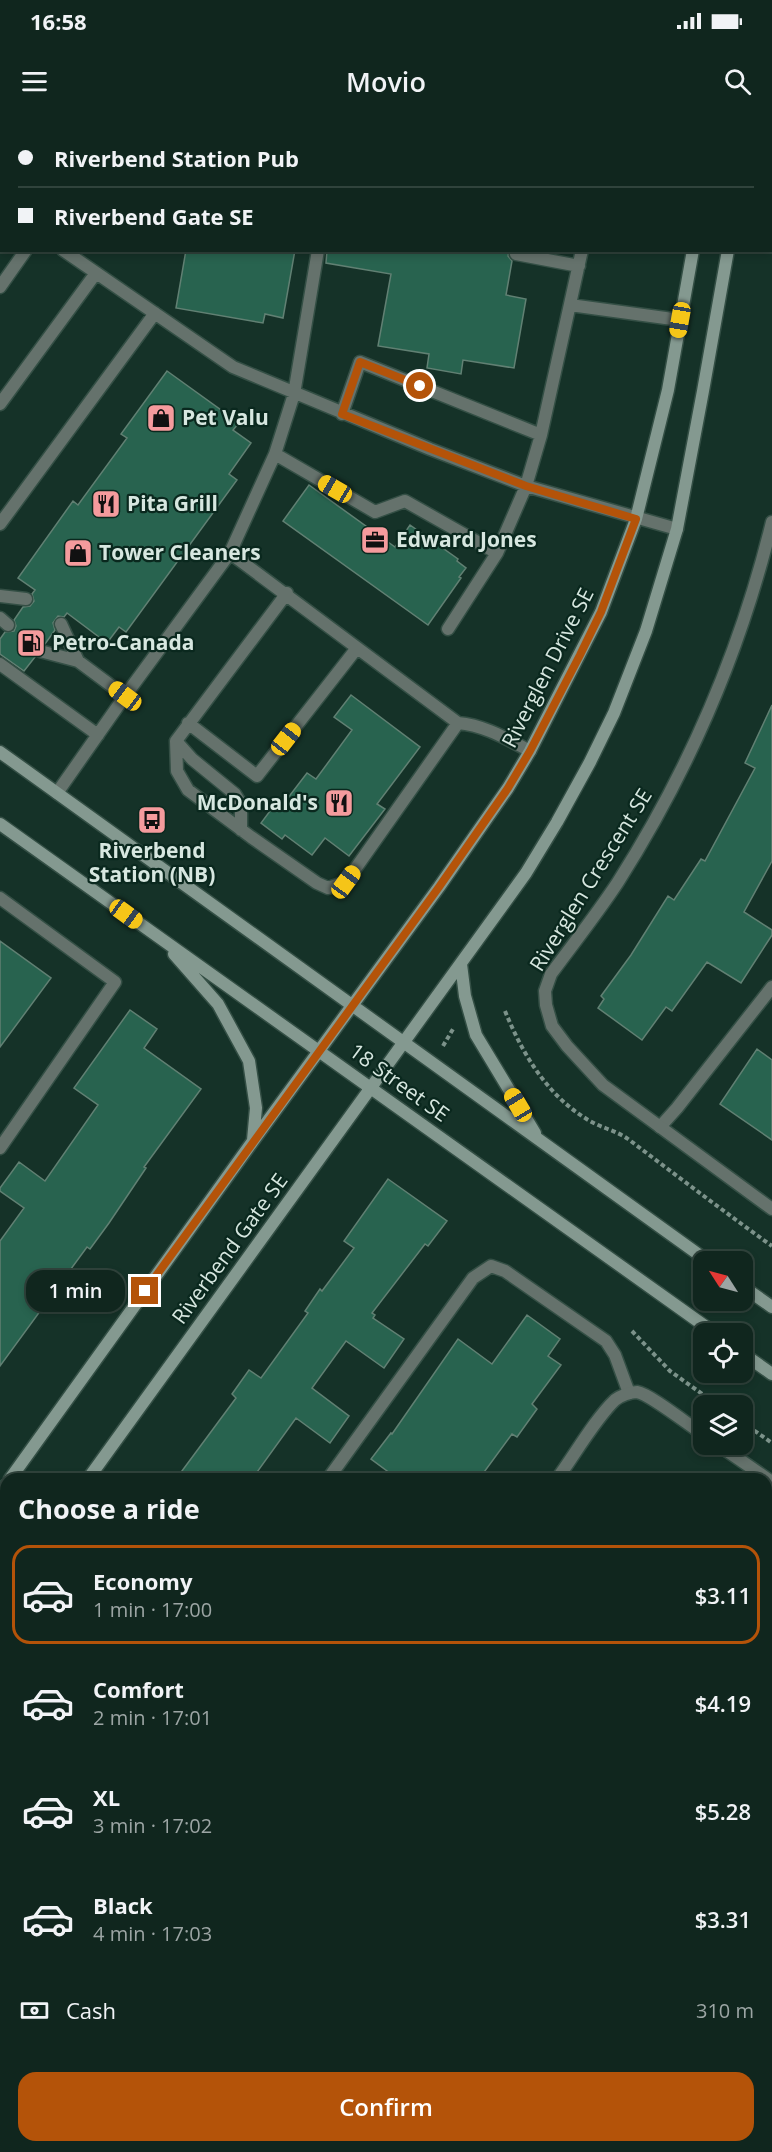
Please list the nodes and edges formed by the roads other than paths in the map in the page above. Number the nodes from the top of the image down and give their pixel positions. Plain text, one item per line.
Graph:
1 (25, 252) edge
2 (66, 252) edge
3 (318, 252) edge
4 (582, 252) edge
5 (693, 252) edge
6 (728, 252) edge
7 (516, 254) dead end
8 (579, 266) junction
9 (96, 273) junction
10 (0, 287) edge
11 (570, 305) junction
12 (155, 313) junction
13 (680, 320) junction
14 (294, 394) junction
15 (0, 404) edge
16 (342, 414) junction
17 (542, 435) junction
18 (275, 454) junction
19 (526, 486) junction
20 (636, 519) junction
21 (772, 522) edge
22 (0, 524) edge
23 (677, 529) junction
24 (497, 552) junction
25 (230, 553) junction
26 (287, 594) junction
27 (0, 596) edge
28 (26, 599) dead end
29 (61, 624) dead end
30 (448, 629) dead end
31 (357, 648) junction
32 (40, 651) dead end
33 (78, 661) junction
34 (0, 664) edge
35 (125, 696) junction
36 (188, 723) junction
37 (458, 723) junction
38 (98, 735) junction
39 (176, 741) junction
40 (530, 751) junction
41 (0, 752) edge
42 (57, 793) junction
43 (0, 824) edge
44 (241, 830) junction
45 (0, 898) edge
46 (162, 940) junction
47 (461, 964) junction
48 (772, 987) edge
49 (353, 1005) junction
50 (404, 1042) junction
51 (320, 1050) junction
52 (371, 1087) junction
53 (660, 1127) junction
54 (539, 1139) junction
55 (253, 1141) junction
56 (0, 1148) edge
57 (772, 1209) edge
58 (694, 1251) edge
59 (753, 1294) edge
60 (772, 1307) edge
61 (701, 1323) edge
62 (753, 1361) edge
63 (772, 1374) edge
64 (628, 1393) junction
65 (693, 1428) edge
66 (733, 1455) edge
67 (14, 1473) edge
68 (92, 1473) edge
69 (332, 1473) edge
70 (561, 1473) edge
71 (759, 1473) edge

1 - 10 street
2 - 9 street
3 - 14 street
4 - 8 street
5 - 13 street, Riverglen Drive SE
6 - 23 street
7 - 8 street
8 - 11 street
9 - 12 street
9 - 15 street
11 - 13 street
11 - 17 street
12 - 14 street
12 - 22 street
13 - 20 street, Riverglen Drive SE
14 - 16 street
14 - 18 street
16 - 17 street
16 - 19 street
17 - 19 street
18 - 24 street
18 - 25 street
19 - 20 street
19 - 24 street
20 - 23 street
20 - 40 street, Riverglen Drive SE
21 - 53 street, Riverglen Crescent SE
23 - 47 street
24 - 30 street
25 - 26 street
25 - 35 street
26 - 31 street
26 - 36 street
27 - 28 street
29 - 33 street
31 - 36 street
31 - 37 street
32 - 33 street
33 - 35 street
34 - 38 street
35 - 38 street
36 - 39 street
37 - 40 street
37 - 44 street
38 - 42 street
39 - 44 street
39 - 44 street
40 - 49 street, Riverglen Drive SE
41 - 42 street, 18 Street SE
42 - 49 street, 18 Street SE
43 - 46 street, 18 Street SE
45 - 56 street
46 - 51 street, 18 Street SE
46 - 55 street
47 - 50 street
47 - 54 street
48 - 53 street
49 - 50 street, 18 Street SE
49 - 51 street, Riverglen Drive SE
50 - 52 street, Riverbend Gate SE
50 - 54 street, 18 Street SE
51 - 52 street, 18 Street SE
51 - 55 street, Riverbend Gate SE
52 - 61 street, 18 Street SE
52 - 68 street, Riverbend Gate SE
53 - 57 street, Riverglen Crescent SE
54 - 58 street, 18 Street SE
55 - 67 street, Riverbend Gate SE
59 - 60 street
62 - 63 street
64 - 65 street
64 - 69 street
64 - 70 street
66 - 71 street

